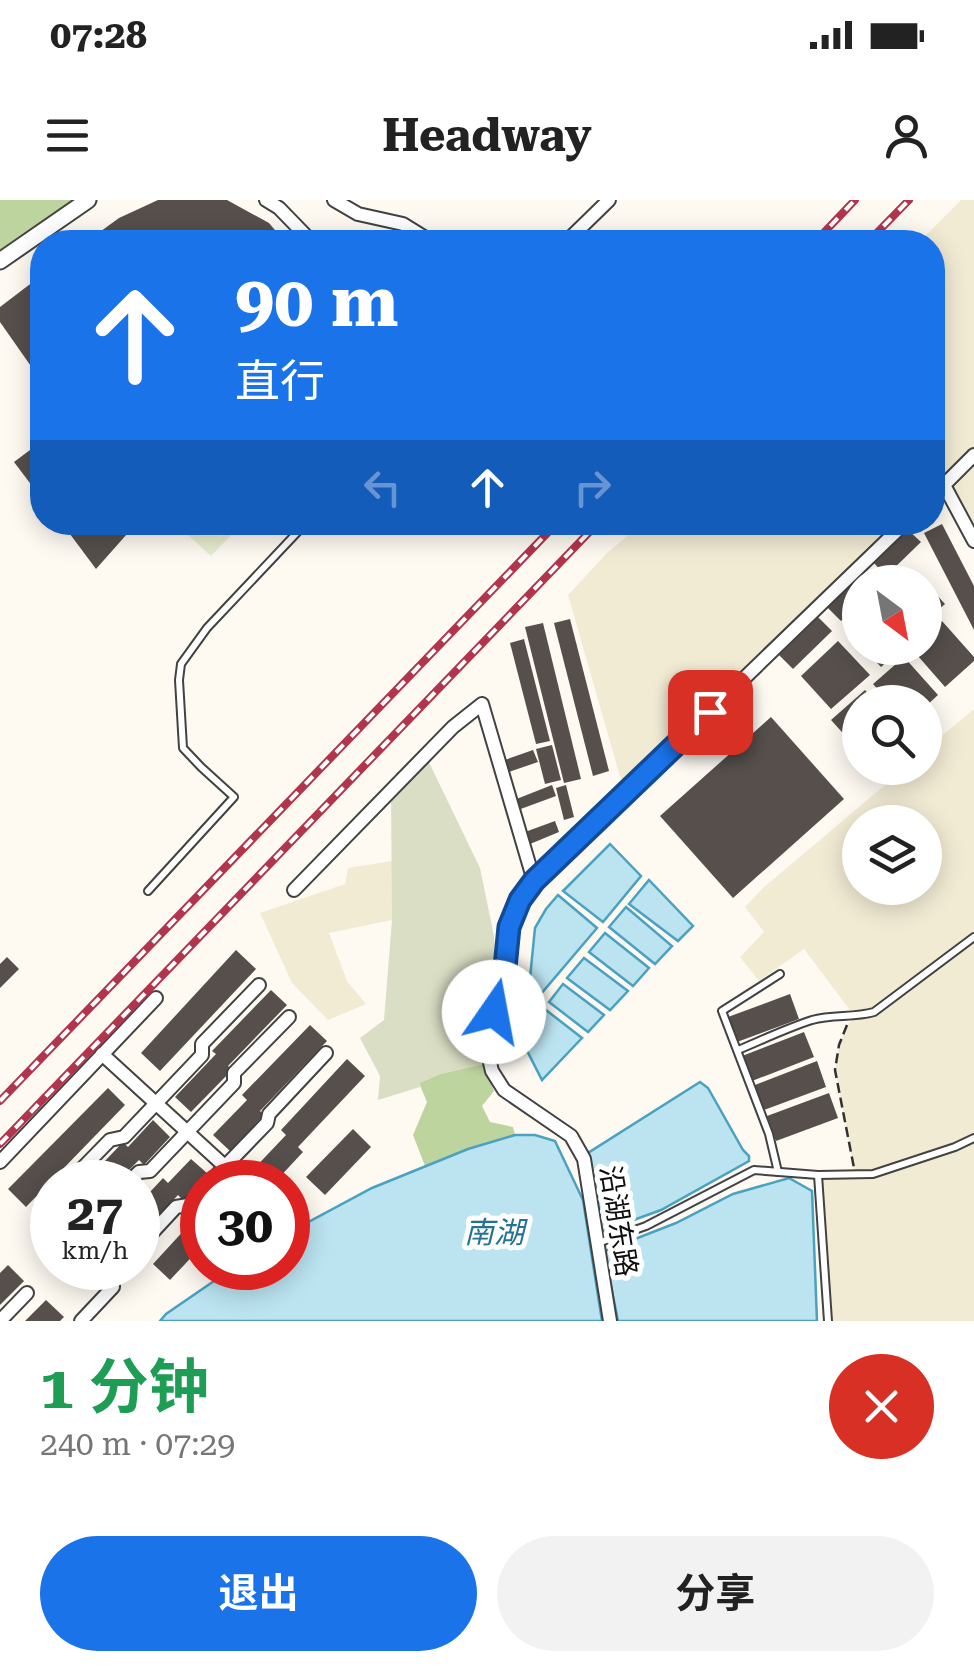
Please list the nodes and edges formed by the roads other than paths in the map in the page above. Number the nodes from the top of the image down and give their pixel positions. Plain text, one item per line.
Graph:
1 (88, 200) edge
2 (266, 200) edge
3 (334, 200) edge
4 (609, 200) edge
5 (45, 230) edge
6 (300, 230) edge
7 (413, 230) edge
8 (578, 230) edge
9 (30, 240) edge
10 (0, 261) edge
11 (974, 454) edge
12 (945, 485) edge
13 (945, 488) edge
14 (295, 535) edge
15 (893, 535) edge
16 (974, 542) edge
17 (534, 881) junction
18 (294, 890) dead end
19 (148, 891) dead end
20 (974, 936) edge
21 (780, 974) dead end
22 (260, 984) dead end
23 (156, 998) dead end
24 (289, 1016) dead end
25 (738, 1050) junction
26 (102, 1054) junction
27 (326, 1054) dead end
28 (156, 1104) junction
29 (187, 1132) junction
30 (974, 1138) edge
31 (91, 1160) edge
32 (160, 1160) edge
33 (217, 1160) edge
34 (232, 1160) edge
35 (0, 1162) edge
36 (778, 1172) junction
37 (818, 1175) junction
38 (180, 1206) edge
39 (160, 1224) edge
40 (597, 1244) junction
41 (109, 1290) edge
42 (27, 1293) dead end
43 (0, 1321) edge
44 (82, 1321) edge
45 (610, 1321) edge
46 (828, 1321) edge

1 - 5 street
2 - 6 street
3 - 7 street
4 - 8 street
9 - 10 street
11 - 12 street
13 - 16 street
14 - 19 lane
15 - 17 street, 沿湖东路
17 - 18 street
17 - 40 street, 沿湖东路
20 - 25 lane
21 - 25 lane
22 - 28 street
23 - 26 street
24 - 29 street
25 - 36 lane
26 - 28 street
26 - 35 street
27 - 34 street
28 - 29 street
28 - 31 street
29 - 32 street
29 - 33 street
30 - 37 lane
36 - 37 lane
36 - 40 lane
37 - 46 lane
38 - 39 street
40 - 45 street, 沿湖东路
41 - 44 street
42 - 43 street

